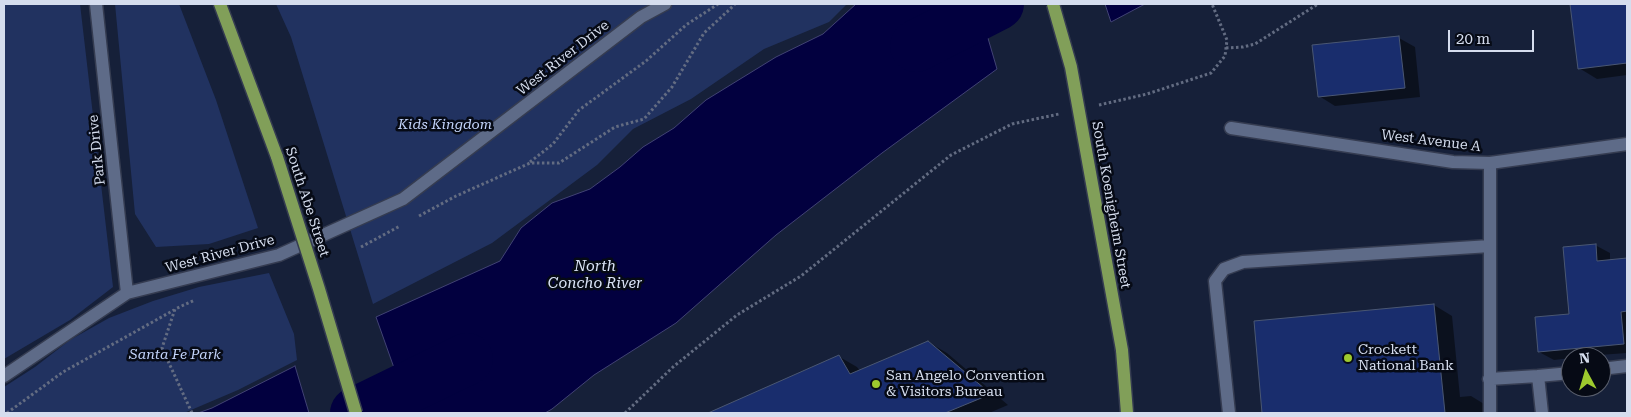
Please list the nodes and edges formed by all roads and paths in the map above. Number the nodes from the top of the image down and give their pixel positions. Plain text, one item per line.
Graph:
1 (96, 4) edge
2 (220, 4) edge
3 (665, 4) edge
4 (718, 4) edge
5 (735, 4) edge
6 (1053, 4) edge
7 (1212, 4) edge
8 (1318, 4) edge
9 (1226, 48) junction
10 (1099, 105) dead end
11 (1060, 114) dead end
12 (1231, 128) dead end
13 (1627, 144) edge
14 (530, 163) junction
15 (1490, 163) junction
16 (412, 219) dead end
17 (404, 224) dead end
18 (1490, 246) junction
19 (361, 247) dead end
20 (127, 293) junction
21 (200, 297) dead end
22 (175, 310) junction
23 (1627, 366) edge
24 (1611, 368) edge
25 (1561, 374) edge
26 (4, 376) edge
27 (1538, 376) junction
28 (1489, 379) junction
29 (7, 413) edge
30 (192, 413) edge
31 (356, 413) edge
32 (625, 413) edge
33 (1128, 413) edge
34 (1229, 413) edge
35 (1490, 413) edge
36 (1542, 413) edge

1 - 20 street, Park Drive
2 - 31 main road, South Abe Street, bridge
3 - 20 street, West River Drive
4 - 14 path
5 - 14 path
6 - 33 main road, South Koenigheim Street, bridge
7 - 9 path
8 - 9 path
9 - 10 path
11 - 32 path
12 - 15 street, West Avenue A
13 - 15 street, West Avenue A
14 - 16 path
15 - 18 street
17 - 19 path
18 - 28 street
18 - 34 street
20 - 26 street, West River Drive
21 - 22 path
22 - 29 path
22 - 30 path
23 - 24 street
25 - 27 street
27 - 28 street
27 - 36 street
28 - 35 street

